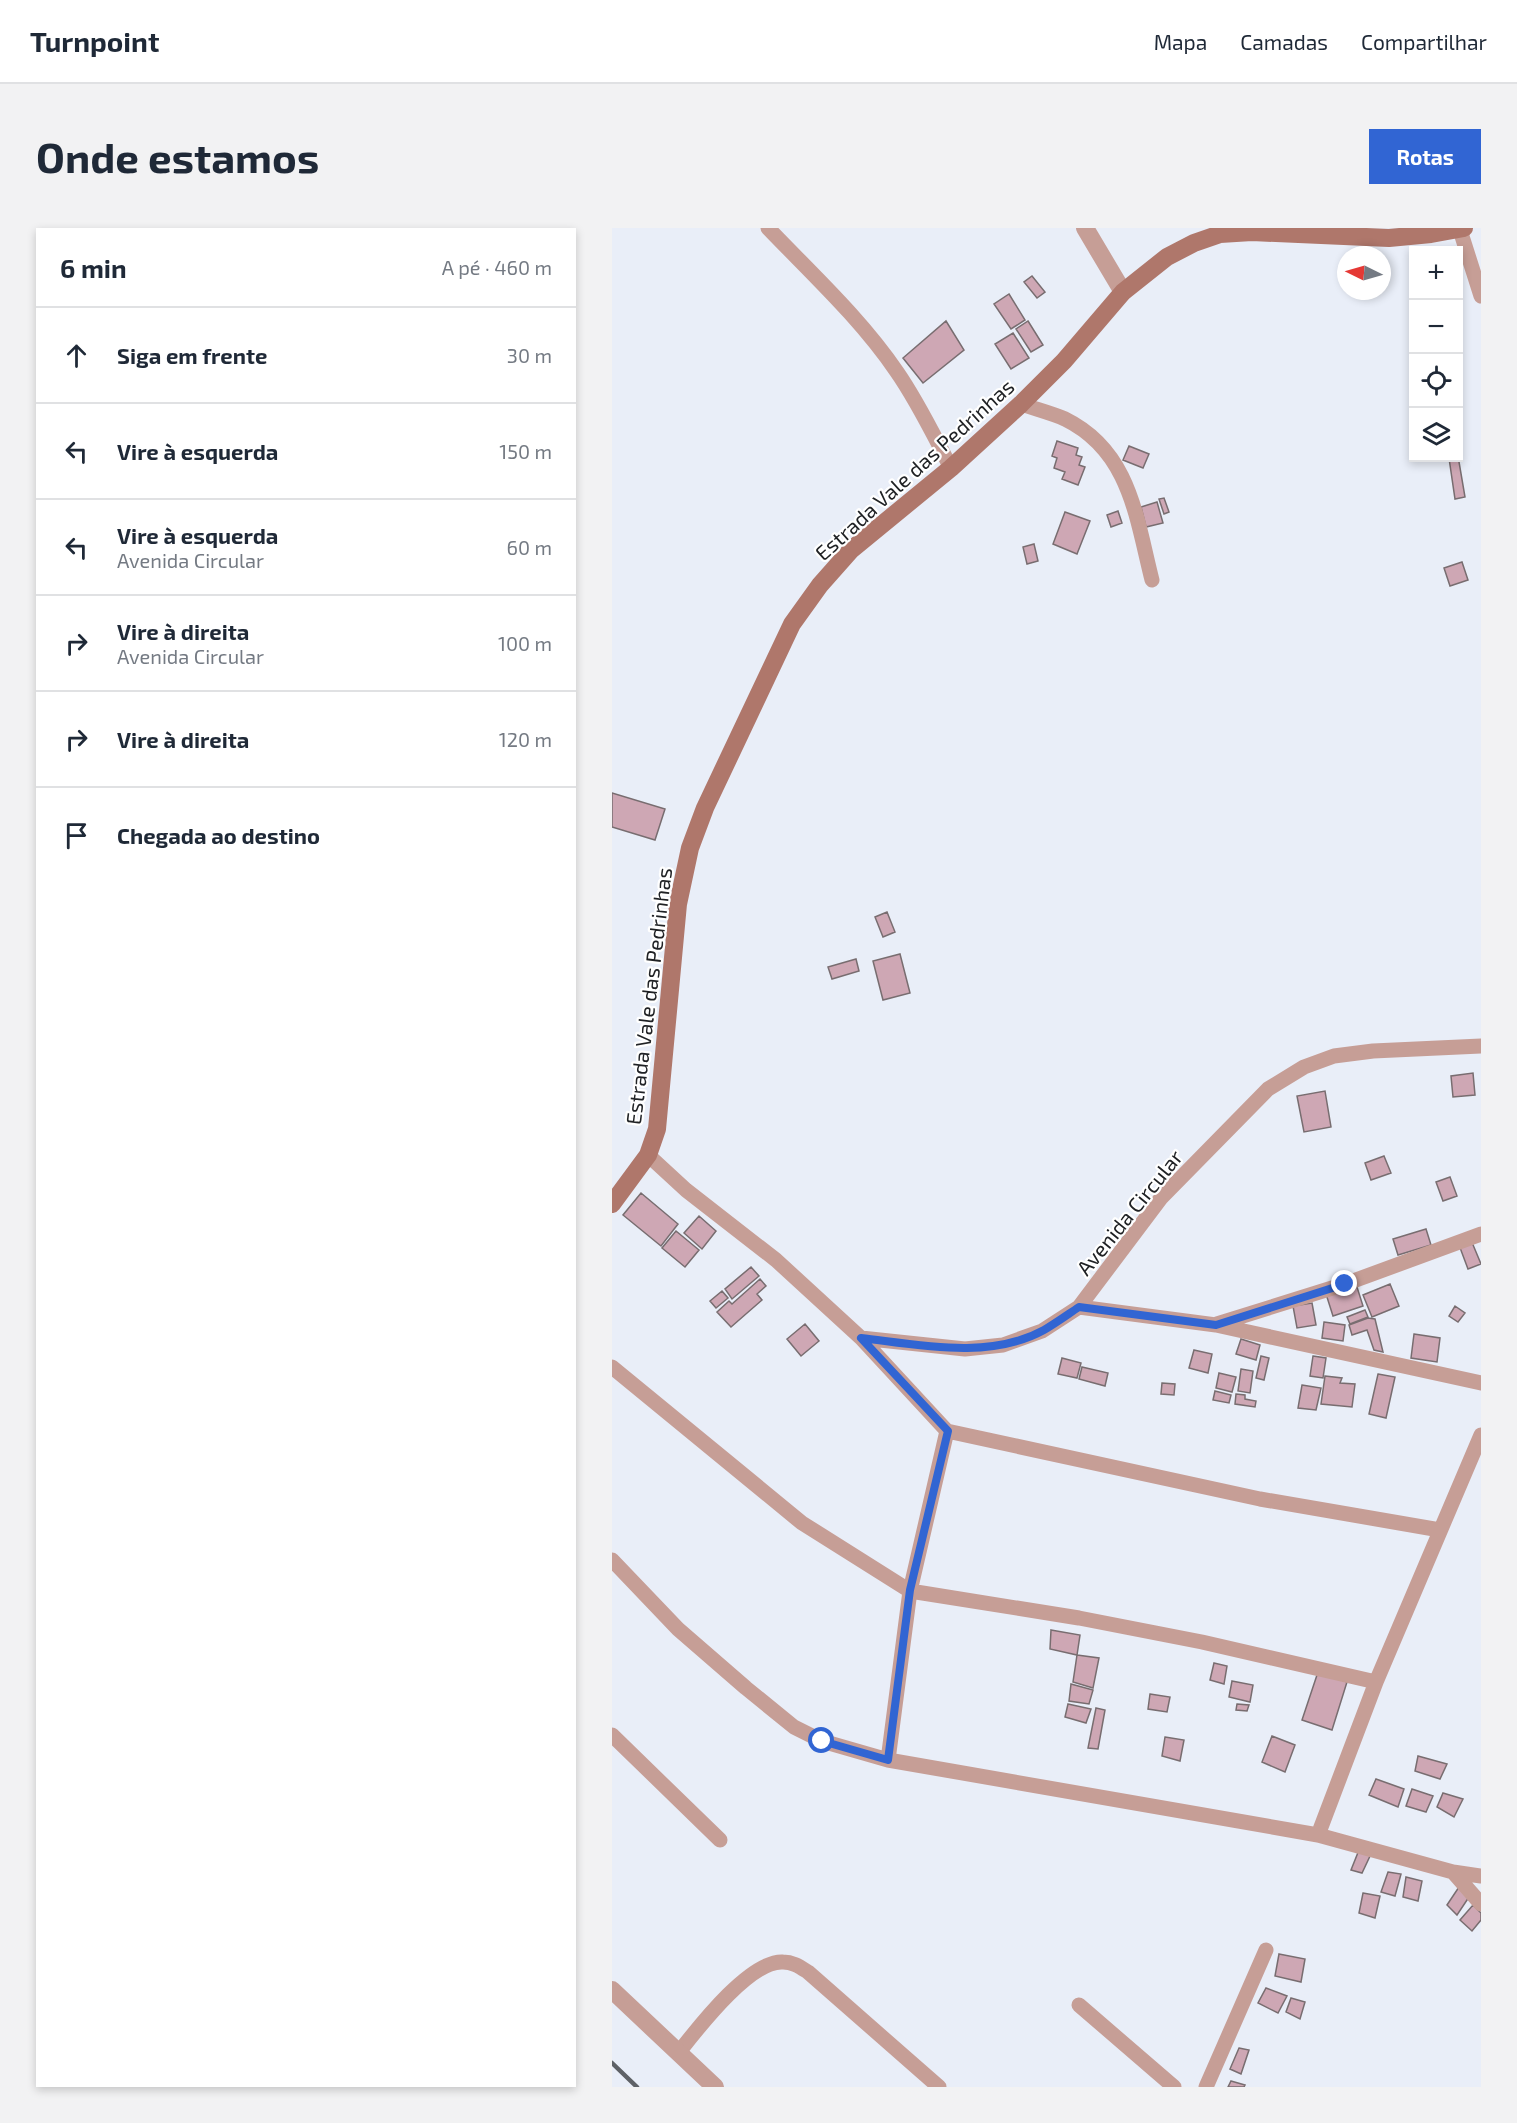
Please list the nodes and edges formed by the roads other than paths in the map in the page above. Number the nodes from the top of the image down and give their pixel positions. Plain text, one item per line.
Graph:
1 (768, 228) edge
2 (1084, 228) edge
3 (1462, 229) edge
4 (1123, 292) junction
5 (1481, 296) edge
6 (1021, 405) junction
7 (951, 468) junction
8 (1152, 580) dead end
9 (1481, 1046) edge
10 (648, 1155) junction
11 (612, 1204) edge
12 (1481, 1234) edge
13 (1079, 1307) junction
14 (1216, 1325) junction
15 (861, 1338) junction
16 (612, 1367) edge
17 (1481, 1383) edge
18 (948, 1431) junction
19 (1481, 1435) edge
20 (1440, 1530) junction
21 (612, 1560) edge
22 (910, 1590) junction
23 (1376, 1682) junction
24 (612, 1735) edge
25 (888, 1760) junction
26 (1318, 1835) junction
27 (720, 1840) dead end
28 (1453, 1872) junction
29 (1481, 1876) edge
30 (1481, 1904) edge
31 (1266, 1950) dead end
32 (612, 1990) edge
33 (1079, 2005) dead end
34 (680, 2052) junction
35 (715, 2087) edge
36 (939, 2087) edge
37 (1174, 2087) edge
38 (1206, 2087) edge

1 - 7 street
2 - 4 street
3 - 4 main road, Estrada Vale das Pedrinhas
3 - 5 street
4 - 6 main road, Estrada Vale das Pedrinhas
6 - 7 main road, Estrada Vale das Pedrinhas
6 - 8 street
7 - 10 main road, Estrada Vale das Pedrinhas
9 - 13 street, Avenida Circular
10 - 11 main road, Estrada Vale das Pedrinhas
10 - 15 street
12 - 14 street
13 - 14 street
13 - 15 street, Avenida Circular
14 - 17 street
15 - 18 street
16 - 22 street
18 - 20 street
18 - 22 street
19 - 20 street
20 - 23 street
21 - 25 street
22 - 23 street
22 - 25 street
23 - 26 street
24 - 27 street
25 - 26 street
26 - 28 street
28 - 29 street
28 - 30 street
31 - 38 street
32 - 34 street
33 - 37 street
34 - 35 street
34 - 36 street

